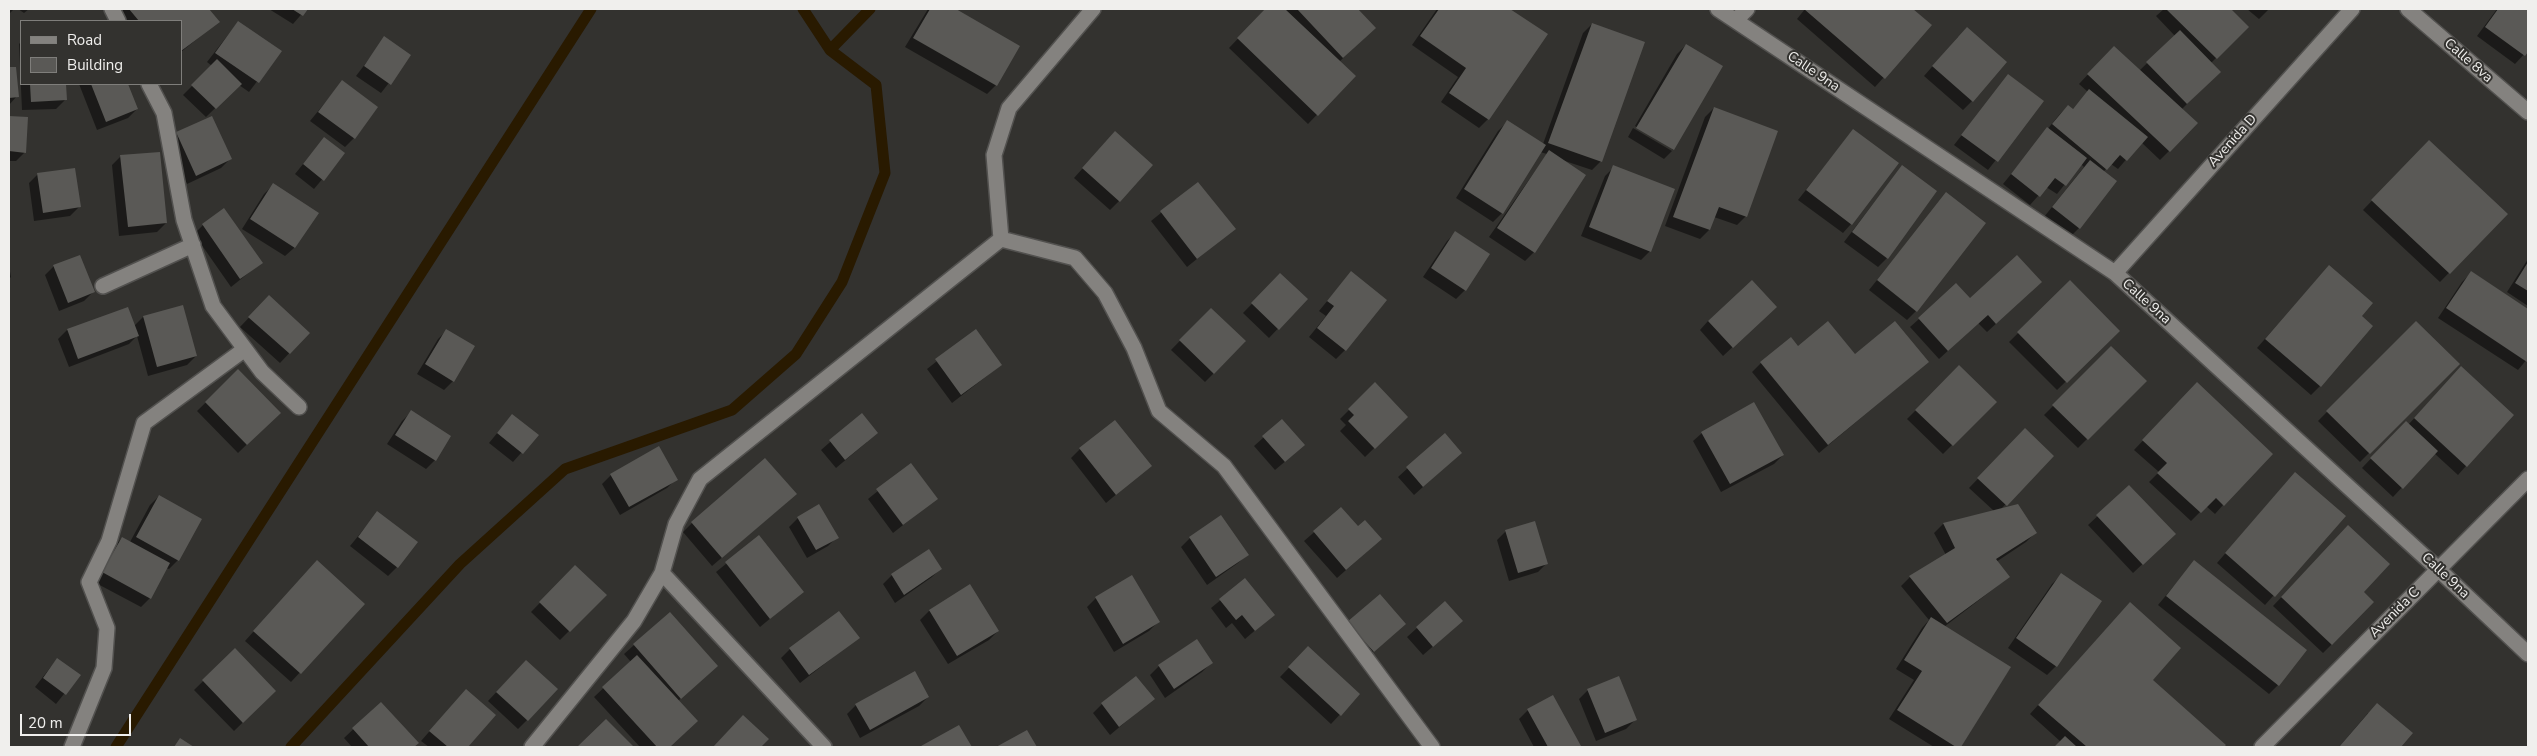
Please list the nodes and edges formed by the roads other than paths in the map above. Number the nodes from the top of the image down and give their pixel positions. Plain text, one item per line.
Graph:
1 (1093, 9) edge
2 (1718, 9) edge
3 (1747, 9) edge
4 (2352, 9) edge
5 (2408, 9) edge
6 (1736, 20) junction
7 (150, 85) edge
8 (2528, 112) edge
9 (1001, 239) junction
10 (193, 245) junction
11 (2115, 273) junction
12 (103, 286) dead end
13 (245, 349) junction
14 (299, 407) dead end
15 (2528, 479) edge
16 (2438, 569) junction
17 (662, 573) junction
18 (2528, 654) edge
19 (539, 745) edge
20 (72, 747) edge
21 (824, 747) edge
22 (1432, 747) edge
23 (2262, 747) edge

1 - 9 street
2 - 6 street, Calle 9na
3 - 6 street
4 - 11 street, Avenida D
5 - 8 street, Calle 8va
6 - 11 street, Calle 9na
7 - 10 street
9 - 17 street
9 - 22 street
10 - 12 street
10 - 13 street
11 - 16 street, Calle 9na
13 - 14 street
13 - 20 street
15 - 16 street, Avenida C
16 - 18 street, Calle 9na
16 - 23 street, Avenida C
17 - 19 street
17 - 21 street

